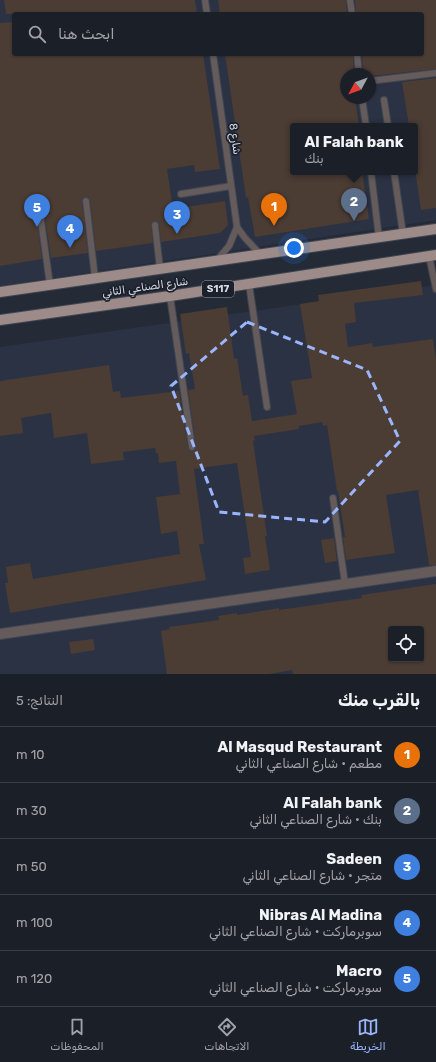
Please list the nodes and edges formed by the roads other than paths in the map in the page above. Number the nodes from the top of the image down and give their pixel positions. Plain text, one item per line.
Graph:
1 (205, 0) edge
2 (350, 0) edge
3 (207, 12) edge
4 (352, 12) edge
5 (213, 56) edge
6 (357, 56) edge
7 (358, 68) edge
8 (436, 73) edge
9 (376, 80) edge
10 (384, 100) dead end
11 (363, 104) edge
12 (366, 123) edge
13 (388, 123) edge
14 (371, 175) edge
15 (394, 175) edge
16 (231, 186) junction
17 (181, 194) dead end
18 (86, 201) dead end
19 (39, 206) dead end
20 (155, 226) dead end
21 (237, 228) junction
22 (436, 229) edge
23 (403, 234) junction
24 (379, 238) junction
25 (262, 255) junction
26 (433, 255) edge
27 (216, 262) junction
28 (160, 269) junction
29 (95, 278) junction
30 (249, 284) junction
31 (50, 285) junction
32 (436, 288) edge
33 (0, 292) edge
34 (170, 296) junction
35 (0, 320) edge
36 (268, 407) dead end
37 (192, 447) dead end
38 (333, 498) dead end
39 (436, 571) edge
40 (345, 584) junction
41 (0, 634) edge

1 - 3 lane
2 - 4 lane
5 - 16 lane, شارع 8
6 - 7 lane
8 - 9 lane
10 - 13 lane
11 - 12 lane
14 - 24 lane
15 - 23 lane
16 - 17 lane
16 - 21 lane, شارع 8
18 - 29 lane
19 - 31 lane
20 - 28 lane
21 - 25 lane
21 - 27 lane
22 - 23 main road, شارع الصناعي الثاني
23 - 24 main road, شارع الصناعي الثاني
24 - 25 main road, شارع الصناعي الثاني
25 - 27 main road, شارع الصناعي الثاني
26 - 30 main road, شارع الصناعي الثاني / S117
26 - 32 lane
27 - 28 main road, شارع الصناعي الثاني
28 - 29 main road, شارع الصناعي الثاني
29 - 31 main road, شارع الصناعي الثاني
30 - 34 main road, شارع الصناعي الثاني / S117
30 - 36 lane
31 - 33 main road, شارع الصناعي الثاني
34 - 35 main road, شارع الصناعي الثاني / S117
34 - 37 lane
38 - 40 lane
39 - 40 street
40 - 41 street

